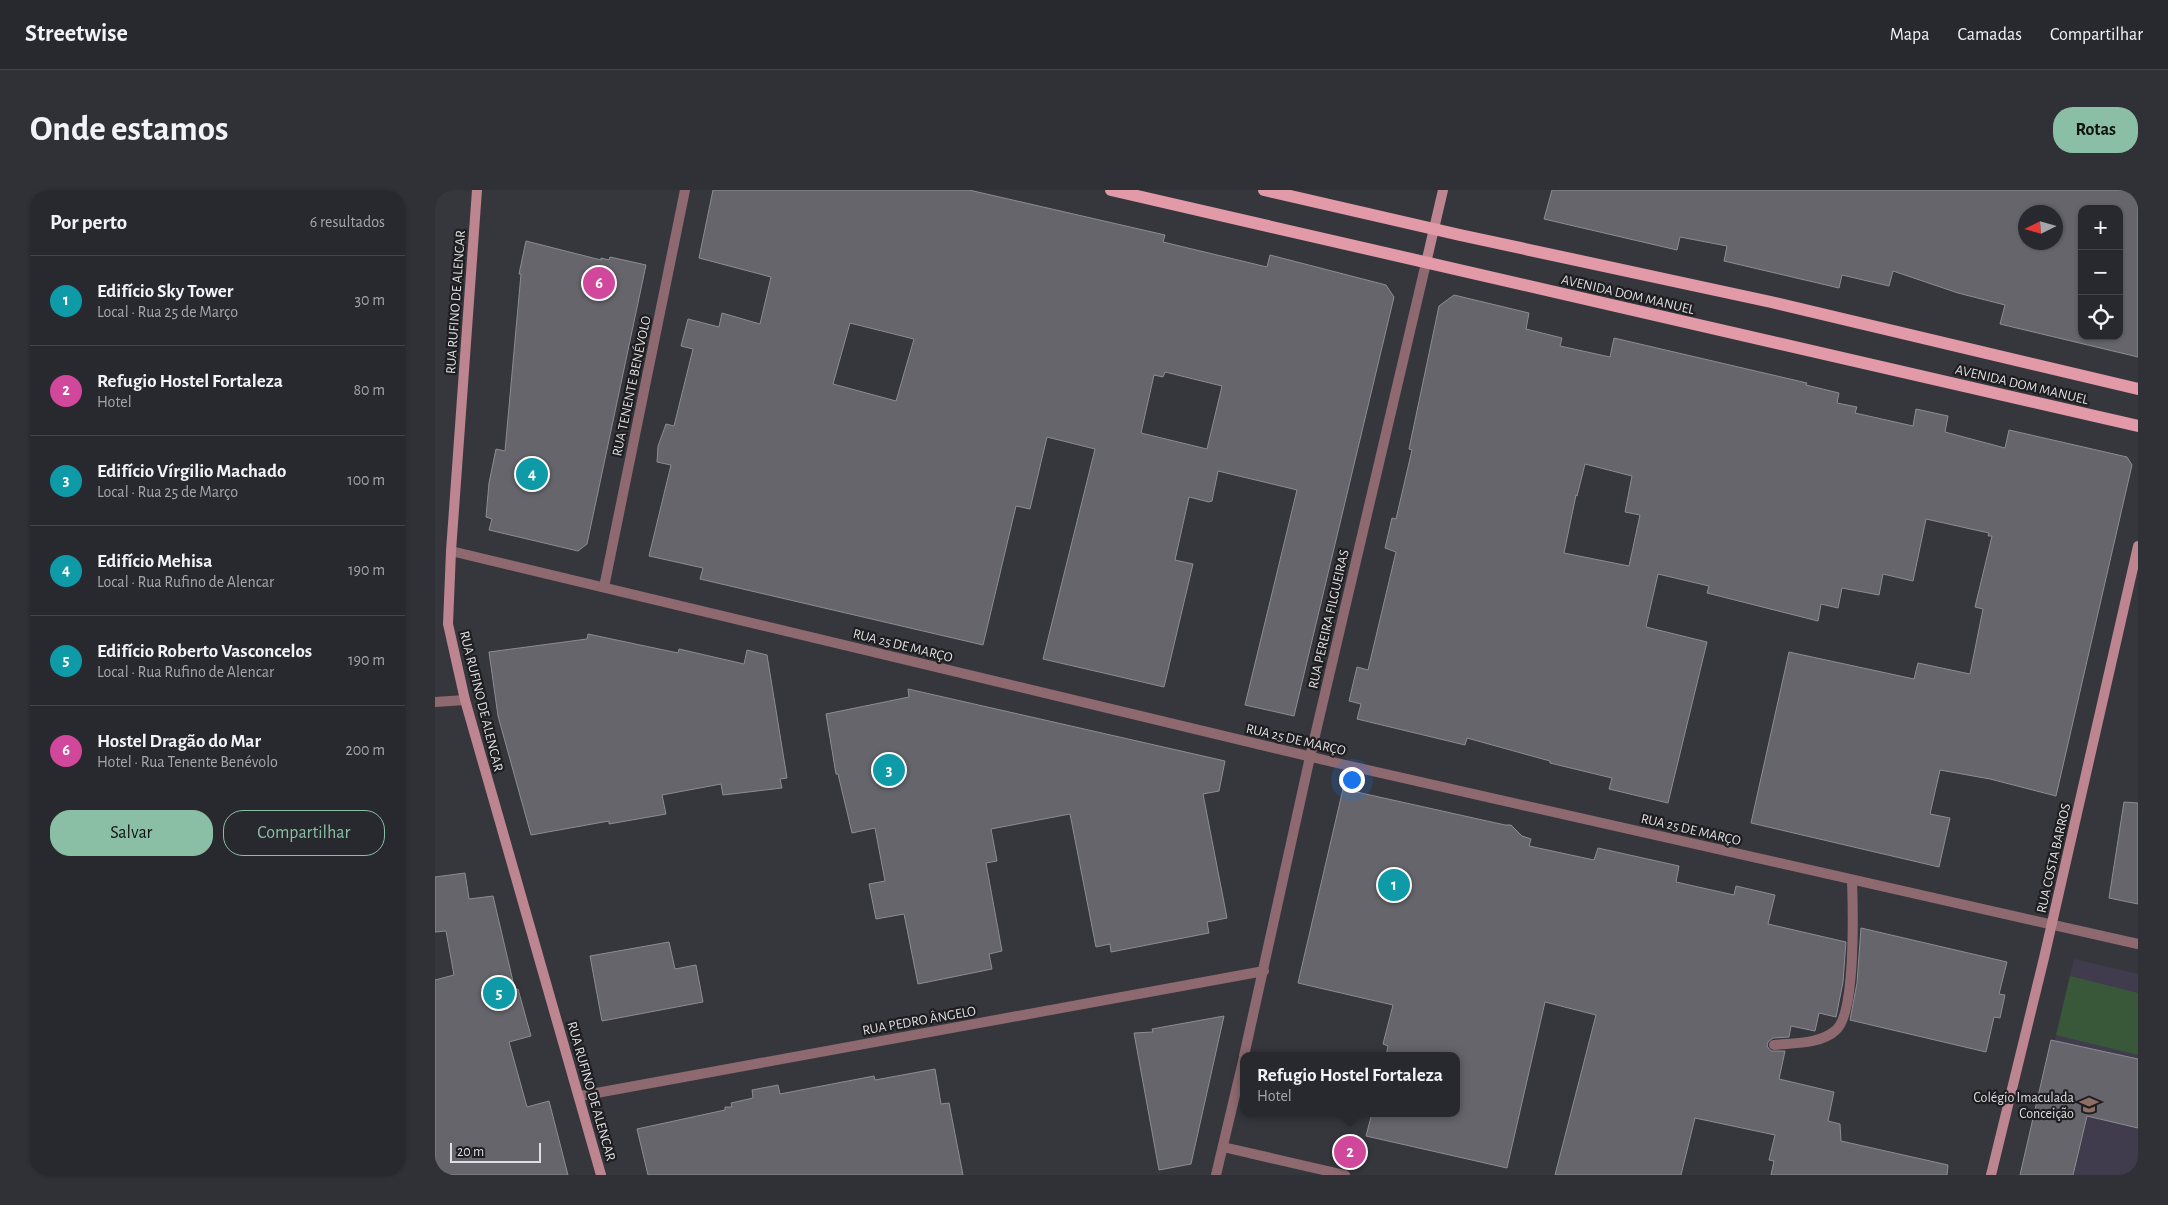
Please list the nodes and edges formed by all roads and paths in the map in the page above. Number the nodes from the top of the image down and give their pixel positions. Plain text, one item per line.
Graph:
1 (477, 190) edge
2 (685, 190) edge
3 (1111, 190) edge
4 (1264, 190) edge
5 (1443, 190) edge
6 (1434, 229) junction
7 (1426, 263) junction
8 (2138, 389) edge
9 (2138, 426) edge
10 (2138, 546) edge
11 (451, 551) junction
12 (603, 587) junction
13 (465, 700) junction
14 (435, 702) edge
15 (1310, 757) junction
16 (1852, 880) junction
17 (2051, 924) junction
18 (2138, 944) edge
19 (1264, 971) junction
20 (1774, 1045) dead end
21 (1245, 1052) edge
22 (1240, 1073) edge
23 (580, 1096) junction
24 (1223, 1147) junction
25 (601, 1175) edge
26 (1216, 1175) edge
27 (1345, 1175) edge
28 (1991, 1175) edge

1 - 11 street, RUA RUFINO DE ALENCAR
2 - 12 street, RUA TENENTE BENÉVOLO
3 - 7 main road, AVENIDA DOM MANUEL
4 - 6 main road, AVENIDA DOM MANUEL
5 - 6 street, RUA PEREIRA FILGUEIRAS
6 - 7 street, RUA PEREIRA FILGUEIRAS
6 - 8 main road, AVENIDA DOM MANUEL
7 - 9 main road, AVENIDA DOM MANUEL
7 - 15 street, RUA PEREIRA FILGUEIRAS
10 - 17 street, RUA COSTA BARROS
11 - 12 street, RUA 25 DE MARÇO
11 - 13 street, RUA RUFINO DE ALENCAR
12 - 15 street, RUA 25 DE MARÇO
13 - 14 street
13 - 23 street, RUA RUFINO DE ALENCAR
15 - 16 street, RUA 25 DE MARÇO
15 - 19 street, RUA PEREIRA FILGUEIRAS
16 - 17 street, RUA 25 DE MARÇO
16 - 20 street
17 - 18 street, RUA 25 DE MARÇO
17 - 28 street, RUA COSTA BARROS
19 - 21 street, RUA PEREIRA FILGUEIRAS
19 - 23 street, RUA PEDRO ÂNGELO
22 - 24 street, RUA PEREIRA FILGUEIRAS
23 - 25 street, RUA RUFINO DE ALENCAR
24 - 26 street, RUA PEREIRA FILGUEIRAS
24 - 27 street

